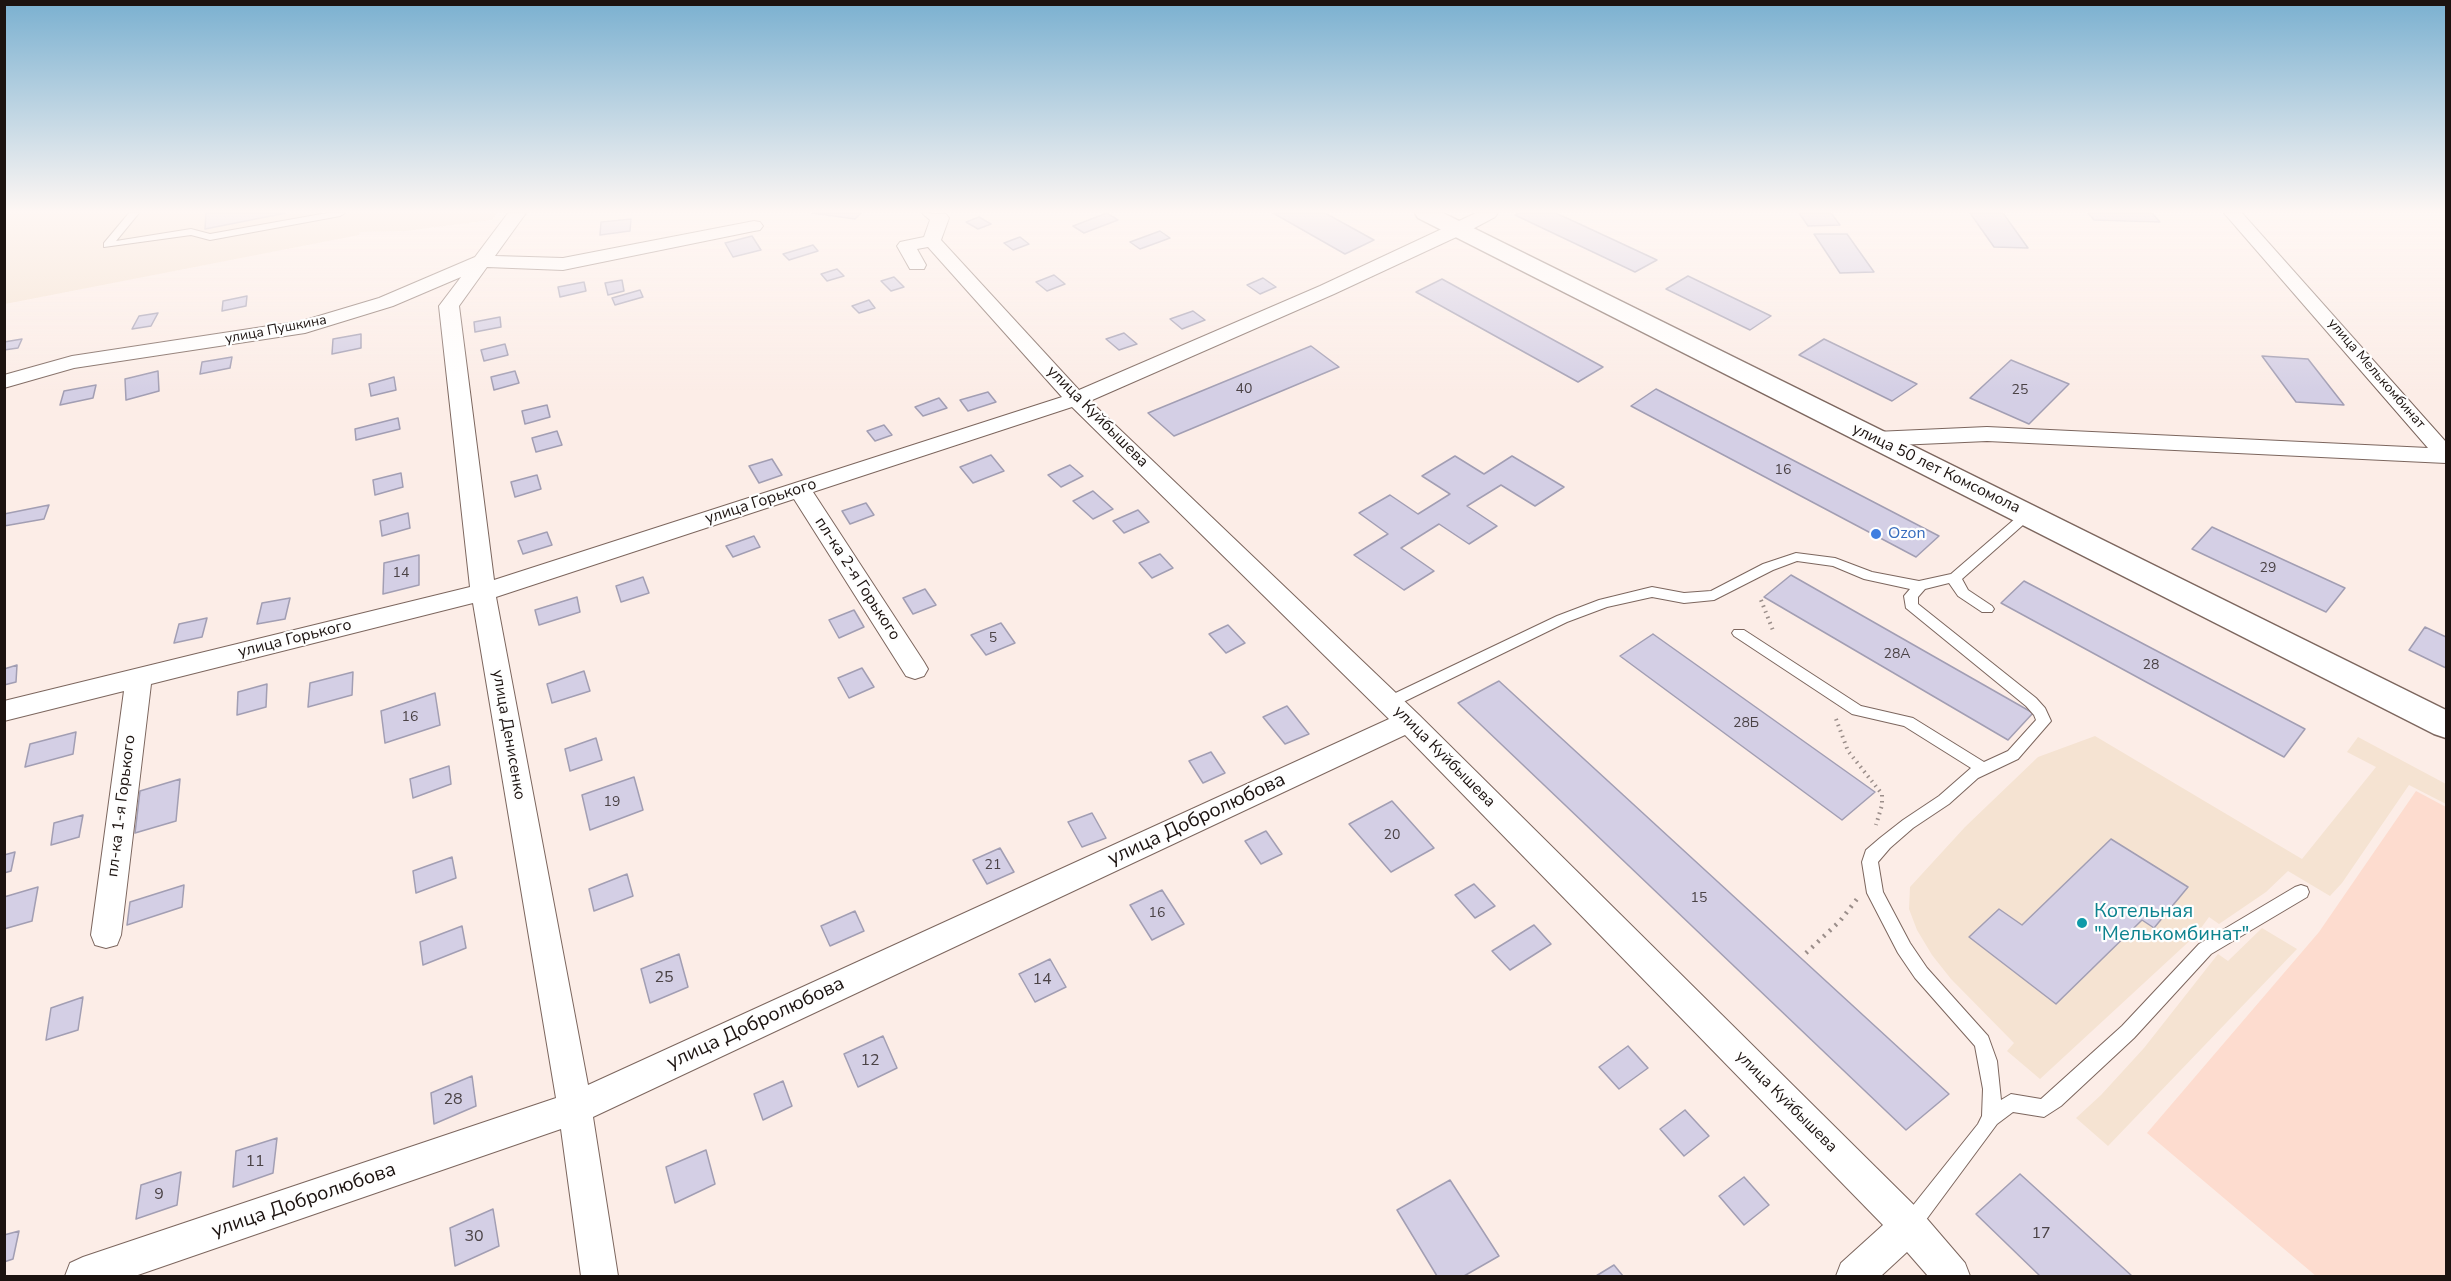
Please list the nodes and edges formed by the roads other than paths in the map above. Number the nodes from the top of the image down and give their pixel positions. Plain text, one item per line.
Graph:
1 (455, 273) edge
2 (473, 273) edge
3 (961, 273) edge
4 (1364, 273) edge
5 (1546, 273) edge
6 (2286, 273) edge
7 (4, 382) edge
8 (1076, 399) junction
9 (1875, 439) junction
10 (2446, 455) edge
11 (799, 489) junction
12 (2028, 514) junction
13 (1955, 578) junction
14 (1920, 586) junction
15 (483, 592) junction
16 (1987, 609) dead end
17 (1738, 633) dead end
18 (915, 669) dead end
19 (139, 678) junction
20 (4, 711) edge
21 (1399, 712) junction
22 (2446, 725) edge
23 (1982, 768) junction
24 (2301, 892) dead end
25 (106, 935) dead end
26 (575, 1108) junction
27 (1991, 1118) junction
28 (1909, 1226) junction
29 (83, 1276) edge
30 (600, 1276) edge
31 (1854, 1276) edge
32 (1952, 1276) edge

1 - 7 street, улица Пушкина
2 - 15 street, улица Денисенко
3 - 8 street, улица Куйбышева
4 - 8 street, улица Горького
5 - 9 street, улица 50 лет Комсомола
6 - 10 street, улица Мелькомбинат
8 - 11 street, улица Горького
8 - 21 street, улица Куйбышева
9 - 10 street
9 - 12 street, улица 50 лет Комсомола
11 - 15 street, улица Горького
11 - 18 street, пл-ка 2-я Горького
12 - 13 lane
12 - 22 street, улица 50 лет Комсомола
13 - 14 lane
13 - 16 lane
14 - 21 lane
14 - 23 lane
15 - 19 street, улица Горького
15 - 26 street, улица Денисенко
17 - 23 lane
19 - 20 street, улица Горького
19 - 25 street, пл-ка 1-я Горького
21 - 26 street, улица Добролюбова
21 - 28 street, улица Куйбышева
23 - 27 lane
24 - 27 lane
26 - 29 street, улица Добролюбова
26 - 30 street, улица Денисенко
27 - 28 lane
28 - 31 street
28 - 32 street, улица Куйбышева

